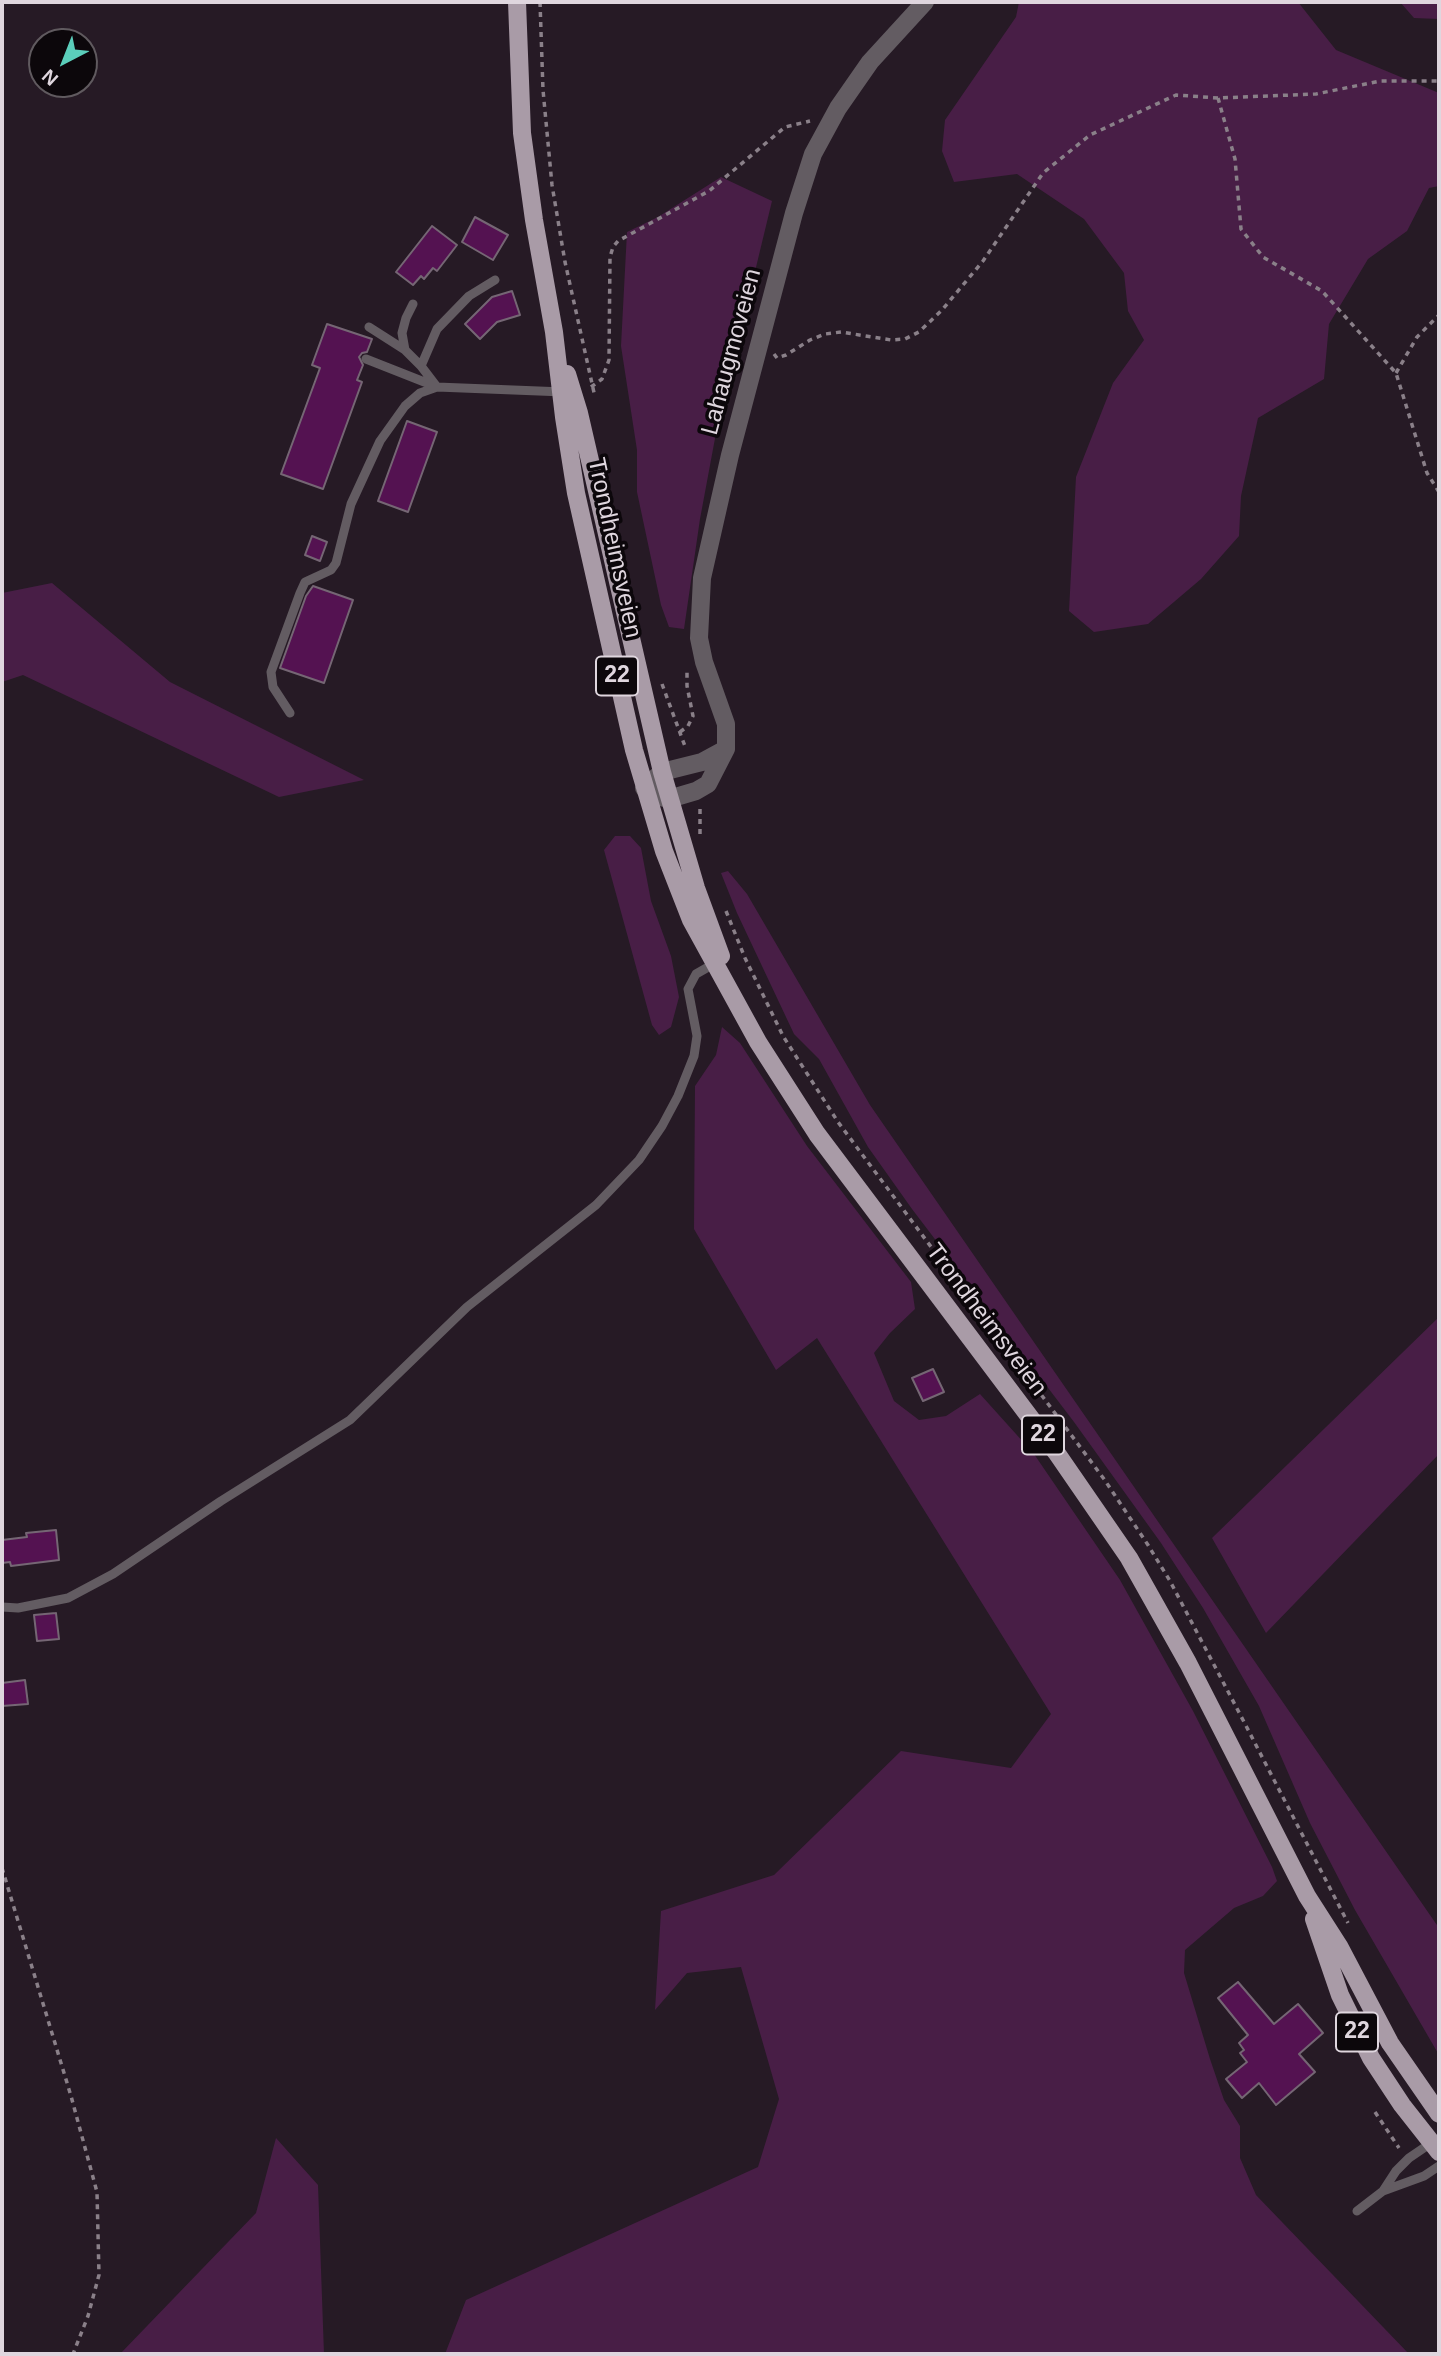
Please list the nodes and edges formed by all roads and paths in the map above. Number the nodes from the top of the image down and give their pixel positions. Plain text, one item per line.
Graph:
1 (517, 2) edge
2 (540, 2) edge
3 (925, 2) edge
4 (1439, 81) edge
5 (1218, 97) junction
6 (828, 125) junction
7 (495, 280) dead end
8 (413, 304) dead end
9 (1439, 315) edge
10 (369, 327) dead end
11 (760, 343) junction
12 (405, 350) junction
13 (366, 359) dead end
14 (421, 366) junction
15 (1396, 373) junction
16 (592, 386) junction
17 (437, 387) junction
18 (567, 392) junction
19 (595, 400) dead end
20 (1439, 492) edge
21 (701, 652) junction
22 (660, 679) dead end
23 (290, 713) dead end
24 (680, 732) junction
25 (726, 749) junction
26 (686, 751) dead end
27 (662, 772) junction
28 (644, 788) junction
29 (669, 799) junction
30 (718, 961) junction
31 (2, 1607) edge
32 (2, 1868) edge
33 (1307, 1896) junction
34 (1375, 2112) dead end
35 (1439, 2114) edge
36 (1436, 2144) edge
37 (1399, 2148) dead end
38 (1439, 2165) edge
39 (1382, 2191) junction
40 (1357, 2211) dead end
41 (73, 2354) edge

1 - 18 main road, Trondheimsveien / 22
2 - 16 path
3 - 6 street, Lahaugmoveien
4 - 5 path
5 - 11 path
5 - 15 path
6 - 11 street, Lahaugmoveien
6 - 16 path
7 - 14 lane
8 - 12 lane
9 - 15 path
10 - 12 lane
11 - 21 street, Lahaugmoveien
12 - 14 lane
13 - 17 lane
14 - 17 lane
15 - 20 path
16 - 18 path
16 - 19 path
17 - 18 lane
17 - 23 lane
18 - 27 main road, Trondheimsveien / 22
18 - 28 main road, Trondheimsveien / 22
21 - 24 path
21 - 25 street, Lahaugmoveien
22 - 24 path
24 - 26 path
25 - 27 street
25 - 29 street
27 - 28 street
27 - 29 main road, Trondheimsveien / 22
28 - 29 street
28 - 30 main road, Trondheimsveien / 22
29 - 30 main road, Trondheimsveien / 22
30 - 31 lane
30 - 33 main road, Trondheimsveien / 22
32 - 41 path
33 - 35 main road, Trondheimsveien / 22
33 - 36 main road, Trondheimsveien / 22
34 - 37 path
36 - 39 lane
38 - 39 lane
39 - 40 lane

